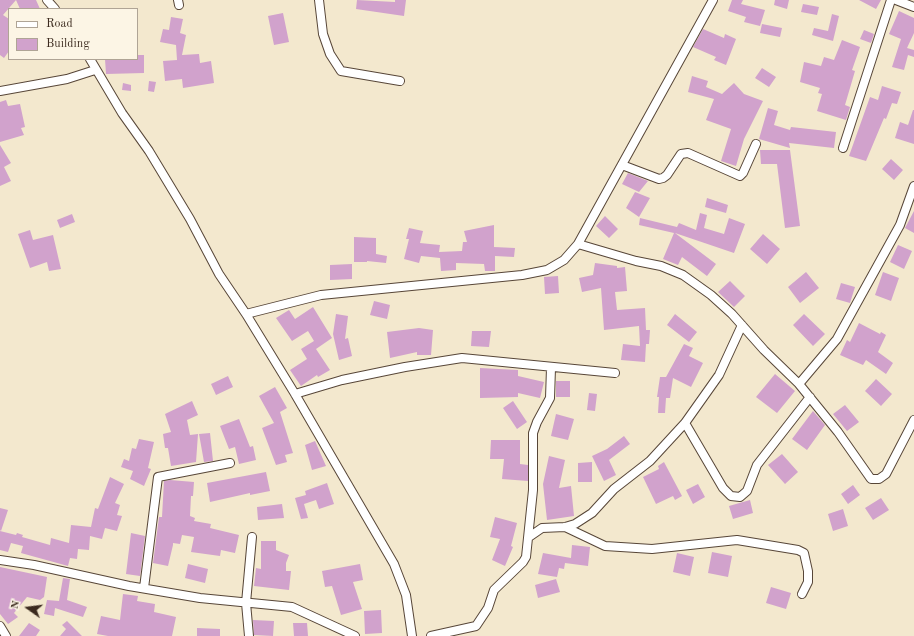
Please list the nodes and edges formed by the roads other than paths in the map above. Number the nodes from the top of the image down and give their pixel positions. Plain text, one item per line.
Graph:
1 (47, 0) edge
2 (319, 0) edge
3 (712, 0) edge
4 (891, 0) edge
5 (896, 0) edge
6 (914, 7) edge
7 (54, 8) edge
8 (90, 60) edge
9 (95, 70) junction
10 (400, 81) dead end
11 (0, 91) edge
12 (756, 144) dead end
13 (842, 148) dead end
14 (622, 165) junction
15 (914, 186) edge
16 (578, 244) junction
17 (246, 314) junction
18 (742, 325) junction
19 (551, 368) junction
20 (615, 373) dead end
21 (799, 384) junction
22 (295, 394) junction
23 (810, 397) junction
24 (914, 420) edge
25 (685, 423) junction
26 (230, 463) dead end
27 (565, 527) junction
28 (252, 537) dead end
29 (529, 538) junction
30 (0, 560) edge
31 (144, 588) junction
32 (802, 594) dead end
33 (246, 604) junction
34 (0, 626) edge
35 (6, 636) edge
36 (250, 636) edge
37 (355, 636) edge
38 (412, 636) edge
39 (431, 636) edge

1 - 7 street
2 - 10 street
3 - 14 street
4 - 13 street
5 - 6 street
8 - 9 street
9 - 11 street
9 - 17 street
12 - 14 street
14 - 16 street
15 - 21 street
16 - 17 street
16 - 18 street
17 - 22 street
18 - 21 street
18 - 25 street
19 - 20 street
19 - 22 street
19 - 29 street
21 - 23 street
22 - 38 street
23 - 24 street
23 - 25 street
25 - 27 street
26 - 31 street
27 - 29 street
27 - 32 street
28 - 33 street
29 - 39 street
30 - 31 street
31 - 33 street
33 - 36 street
33 - 37 street
34 - 35 street

